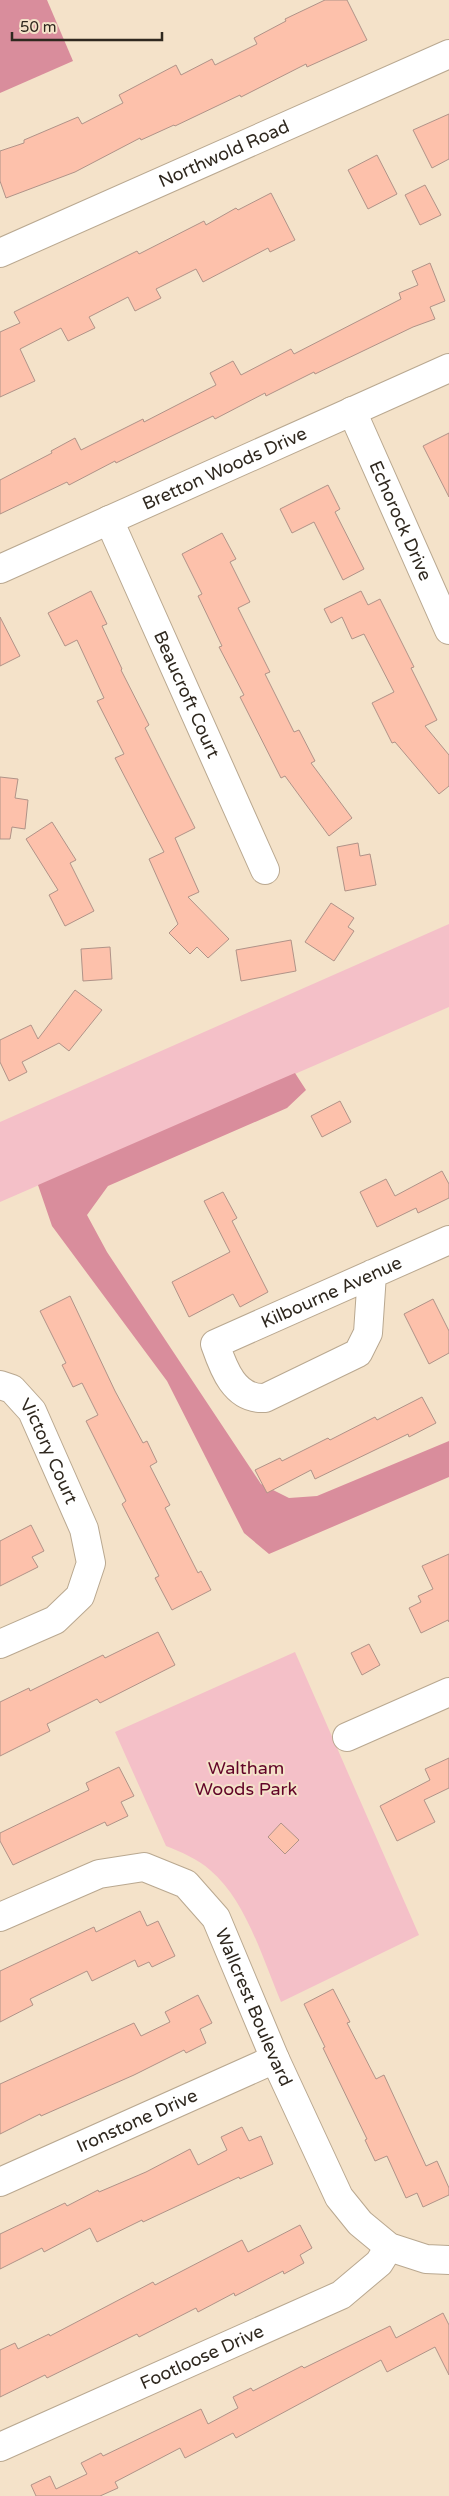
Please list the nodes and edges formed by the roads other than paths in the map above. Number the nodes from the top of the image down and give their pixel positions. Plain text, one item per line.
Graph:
1 (449, 54) edge
2 (0, 254) edge
3 (449, 368) edge
4 (352, 411) junction
5 (109, 520) junction
6 (0, 569) edge
7 (449, 630) edge
8 (265, 870) dead end
9 (449, 1240) edge
10 (372, 1274) junction
11 (0, 1385) edge
12 (0, 1644) edge
13 (449, 1692) edge
14 (347, 1737) dead end
15 (0, 1917) edge
16 (275, 2059) junction
17 (0, 2182) edge
18 (389, 2247) junction
19 (449, 2260) edge
20 (0, 2447) edge

1 - 2 street, Northwold Road
3 - 4 street, Bretton Woods Drive
4 - 5 street, Bretton Woods Drive
4 - 7 street, Echorock Drive
5 - 6 street, Bretton Woods Drive
5 - 8 street, Beaucroft Court
9 - 10 street, Kilbourne Avenue
10 - 10 street, Kilbourne Avenue
11 - 12 street, Victory Court
13 - 14 street
15 - 16 street, Wallcrest Boulevard
16 - 17 street, Ironstone Drive
16 - 18 street, Wallcrest Boulevard
18 - 19 street, Wallcrest Boulevard
18 - 20 street, Footloose Drive

